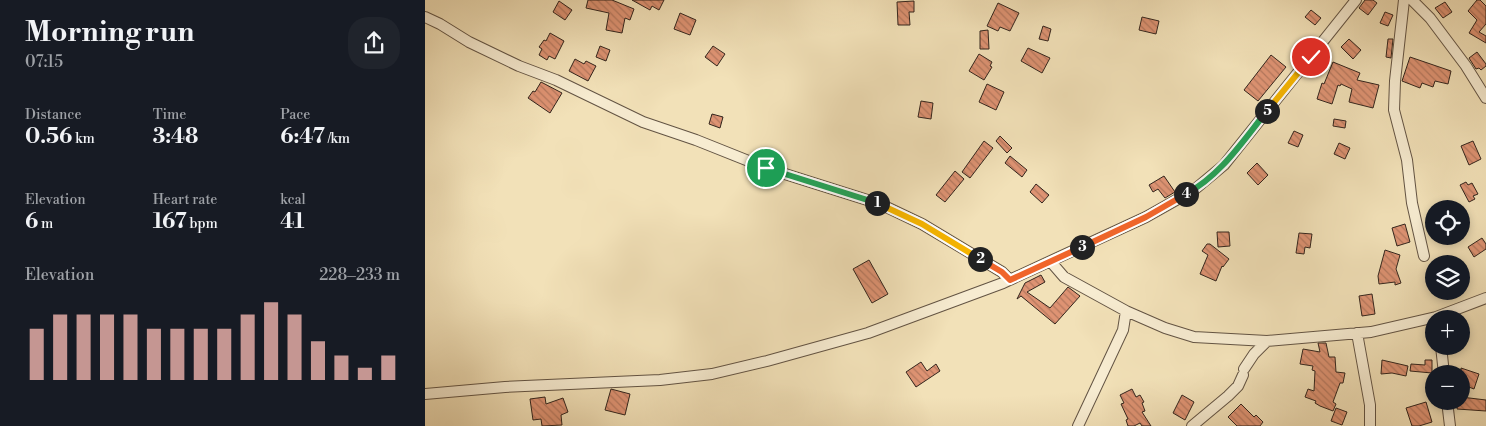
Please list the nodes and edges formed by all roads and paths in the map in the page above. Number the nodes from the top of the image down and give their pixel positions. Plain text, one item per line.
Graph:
1 (1356, 0) edge
2 (1404, 0) edge
3 (1412, 0) edge
4 (425, 17) edge
5 (1486, 98) edge
6 (1424, 256) dead end
7 (1051, 262) junction
8 (1010, 280) junction
9 (1486, 298) edge
10 (1456, 310) edge
11 (1126, 311) junction
12 (1425, 320) edge
13 (1357, 333) junction
14 (1267, 341) junction
15 (425, 394) edge
16 (1448, 410) edge
17 (1078, 426) edge
18 (1192, 426) edge
19 (1369, 426) edge
20 (1450, 426) edge

1 - 7 street
2 - 6 street
3 - 5 street
4 - 8 street
7 - 8 street
7 - 11 street
8 - 15 street
9 - 10 street
11 - 14 street
11 - 17 street
12 - 13 street
13 - 14 street
13 - 19 street
14 - 18 street
16 - 20 street

